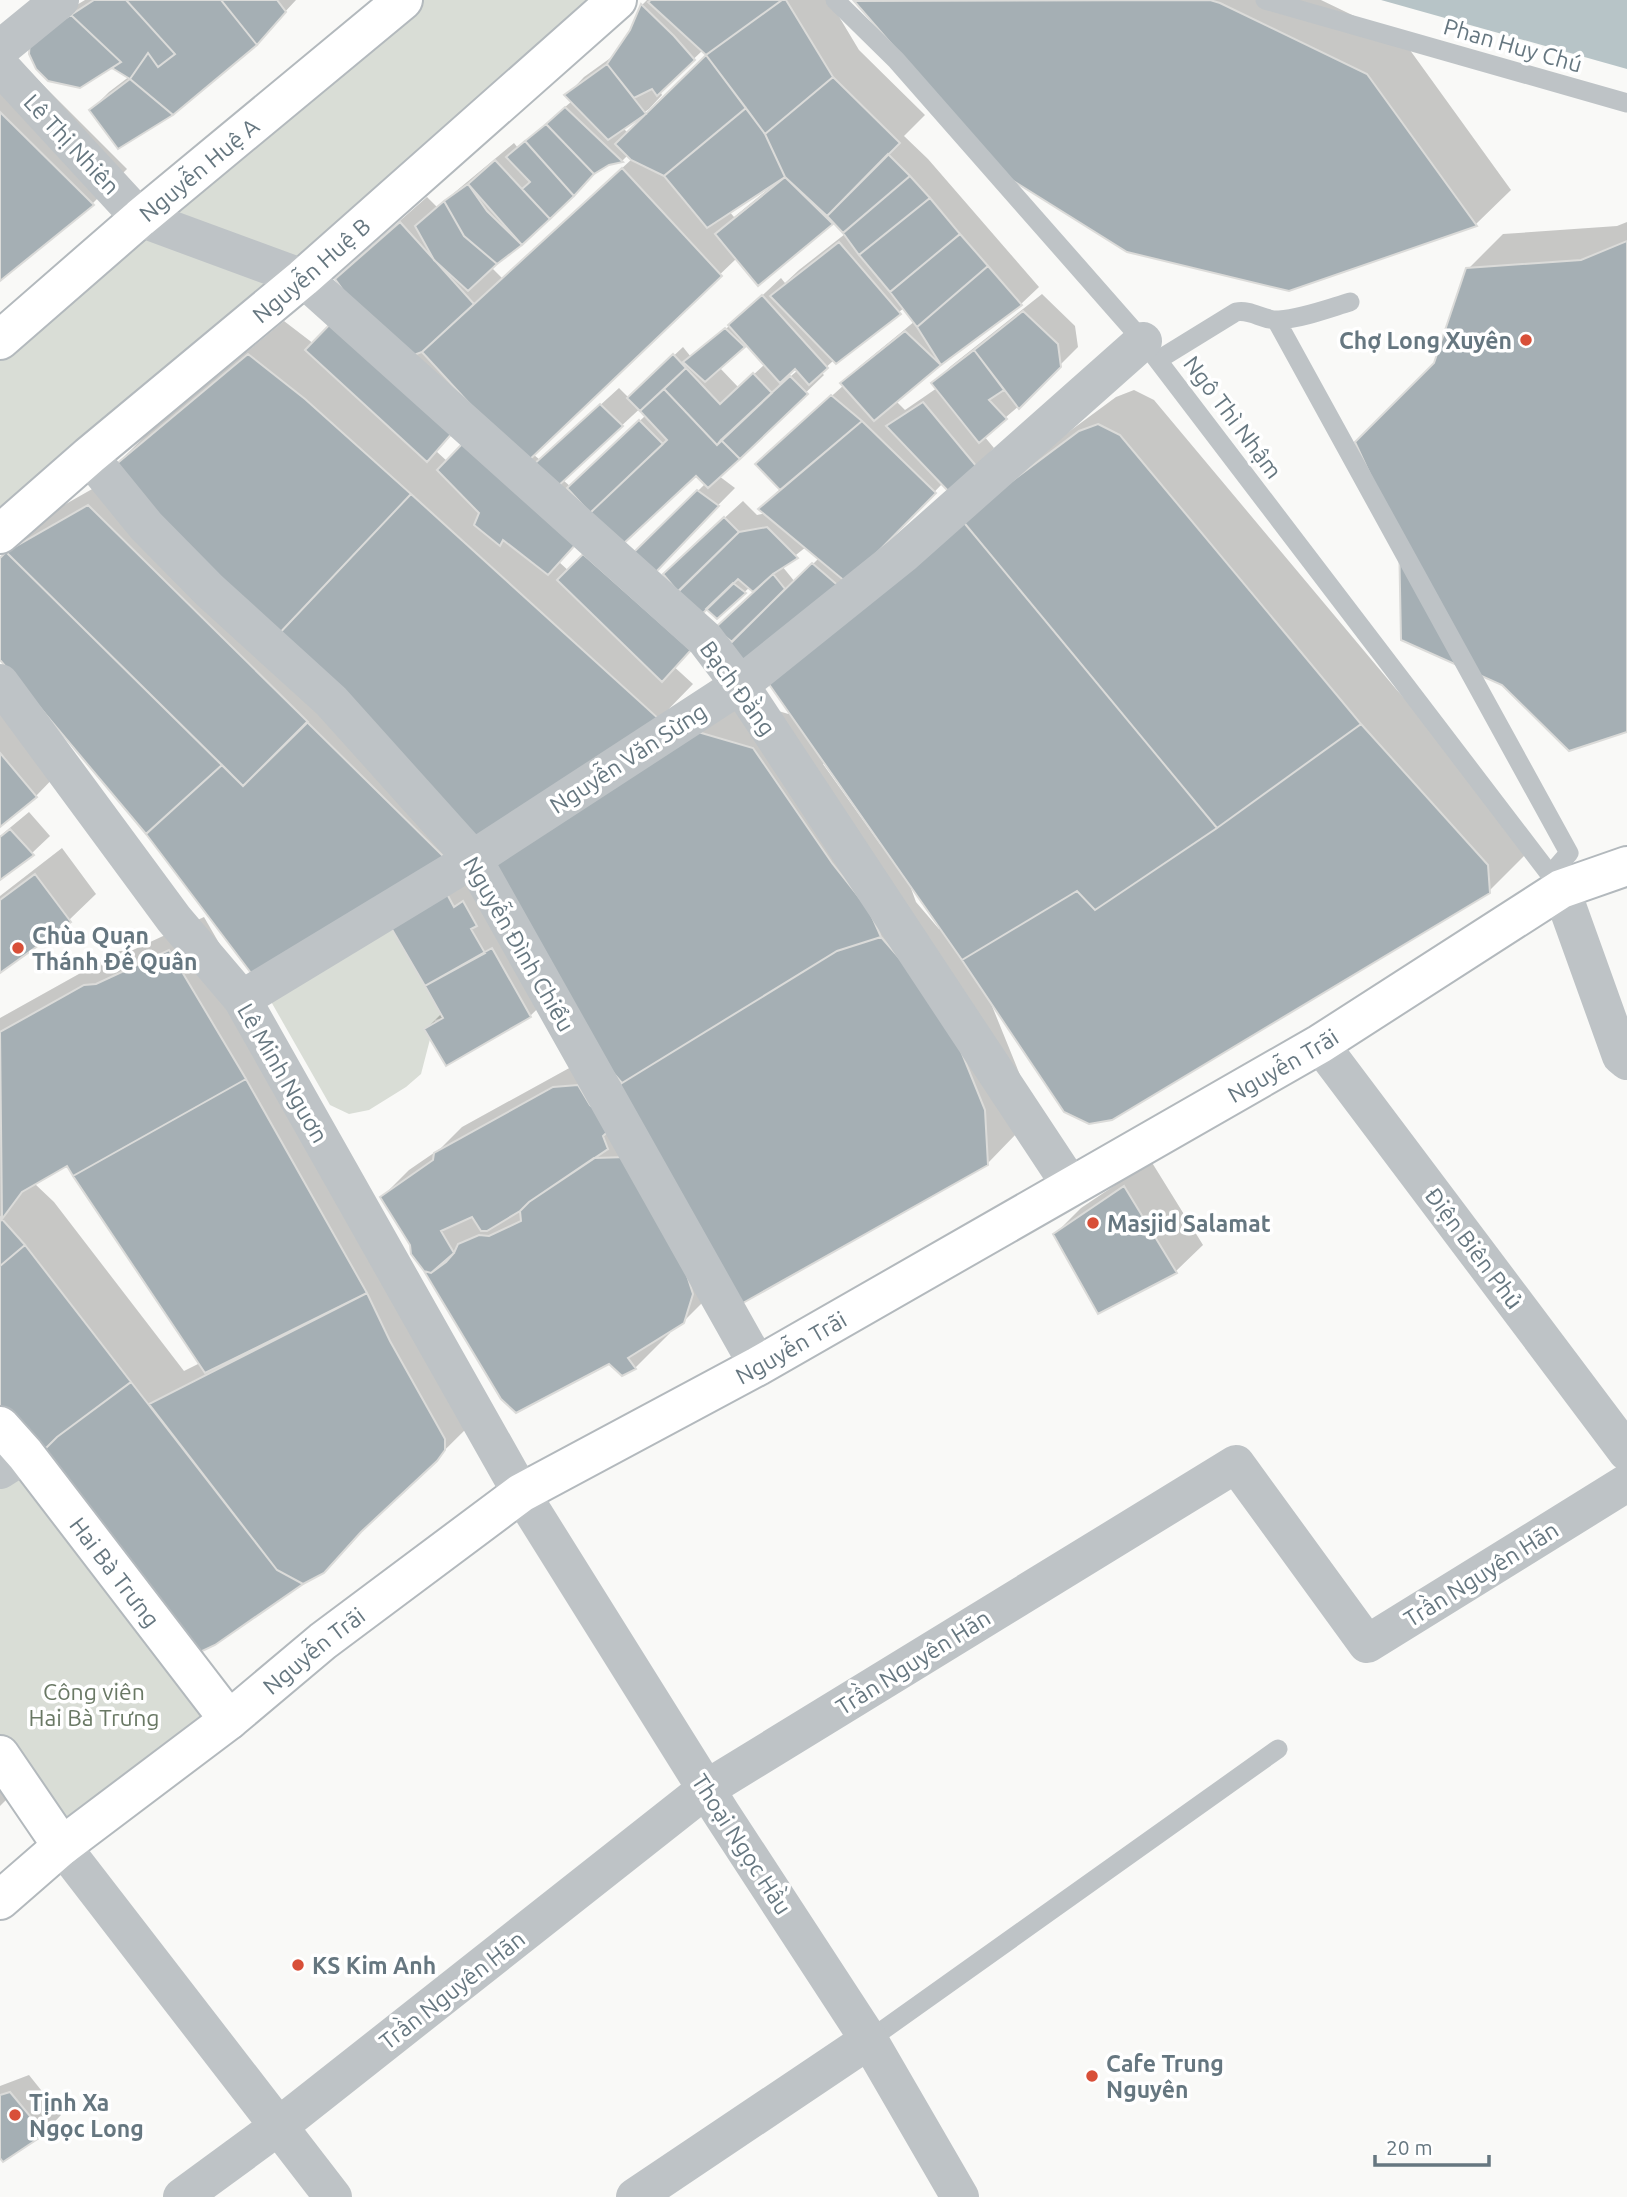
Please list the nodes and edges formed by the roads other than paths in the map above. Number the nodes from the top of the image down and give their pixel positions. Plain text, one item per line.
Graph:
1 (60, 0) edge
2 (402, 0) edge
3 (617, 0) edge
4 (835, 0) edge
5 (1265, 0) edge
6 (0, 49) edge
7 (0, 66) edge
8 (1627, 103) edge
9 (140, 218) junction
10 (303, 278) junction
11 (1350, 302) dead end
12 (1276, 320) junction
13 (0, 340) edge
14 (1151, 350) junction
15 (89, 456) junction
16 (0, 534) edge
17 (0, 683) edge
18 (740, 685) junction
19 (472, 859) junction
20 (1627, 866) edge
21 (1556, 882) junction
22 (242, 999) junction
23 (1320, 1044) junction
24 (1627, 1062) edge
25 (1071, 1186) junction
26 (758, 1366) junction
27 (0, 1426) edge
28 (1627, 1452) edge
29 (12, 1462) edge
30 (1627, 1483) edge
31 (521, 1493) junction
32 (229, 1720) junction
33 (1278, 1749) dead end
34 (0, 1755) edge
35 (706, 1789) junction
36 (62, 1846) junction
37 (0, 1900) edge
38 (869, 2040) junction
39 (279, 2126) junction
40 (182, 2197) edge
41 (333, 2197) edge
42 (635, 2197) edge
43 (960, 2197) edge

1 - 6 street
2 - 9 street, Nguyễn Huệ A
3 - 10 street, Nguyễn Huệ B
4 - 14 lane, Ngô Thì Nhậm
5 - 8 lane, Phan Huy Chú
7 - 9 street, Lê Thị Nhiên
9 - 10 street, Lê Thị Nhiên
9 - 13 street, Nguyễn Huệ A
10 - 15 street, Nguyễn Huệ B
10 - 18 street, Bạch Đằng
11 - 12 lane
12 - 14 lane
12 - 21 lane
14 - 18 street, Nguyễn Văn Sừng
14 - 21 lane, Ngô Thì Nhậm
15 - 16 street, Nguyễn Huệ B
15 - 19 street, Nguyễn Đình Chiểu
17 - 22 street, Lê Minh Nguơn
18 - 19 street, Nguyễn Văn Sừng
18 - 25 street, Bạch Đằng
19 - 22 street, Nguyễn Văn Sừng
19 - 26 street, Nguyễn Đình Chiểu
20 - 21 street, Nguyễn Trãi
21 - 23 street, Nguyễn Trãi
21 - 24 street
22 - 31 street, Lê Minh Nguơn
23 - 25 street, Nguyễn Trãi
23 - 28 street, Điện Biên Phủ
25 - 26 street, Nguyễn Trãi
26 - 31 street, Nguyễn Trãi
27 - 29 street, Hai Bà Trưng
29 - 32 street, Hai Bà Trưng
30 - 35 street, Trần Nguyên Hãn
31 - 32 street, Nguyễn Trãi
31 - 35 street, Thoại Ngọc Hầu
32 - 36 street, Nguyễn Trãi
33 - 38 lane
34 - 36 street
35 - 38 street, Thoại Ngọc Hầu
35 - 39 street, Trần Nguyên Hãn
36 - 37 street, Nguyễn Trãi
36 - 39 street
38 - 42 street
38 - 43 street, Thoại Ngọc Hầu
39 - 40 street, Trần Nguyên Hãn
39 - 41 street

